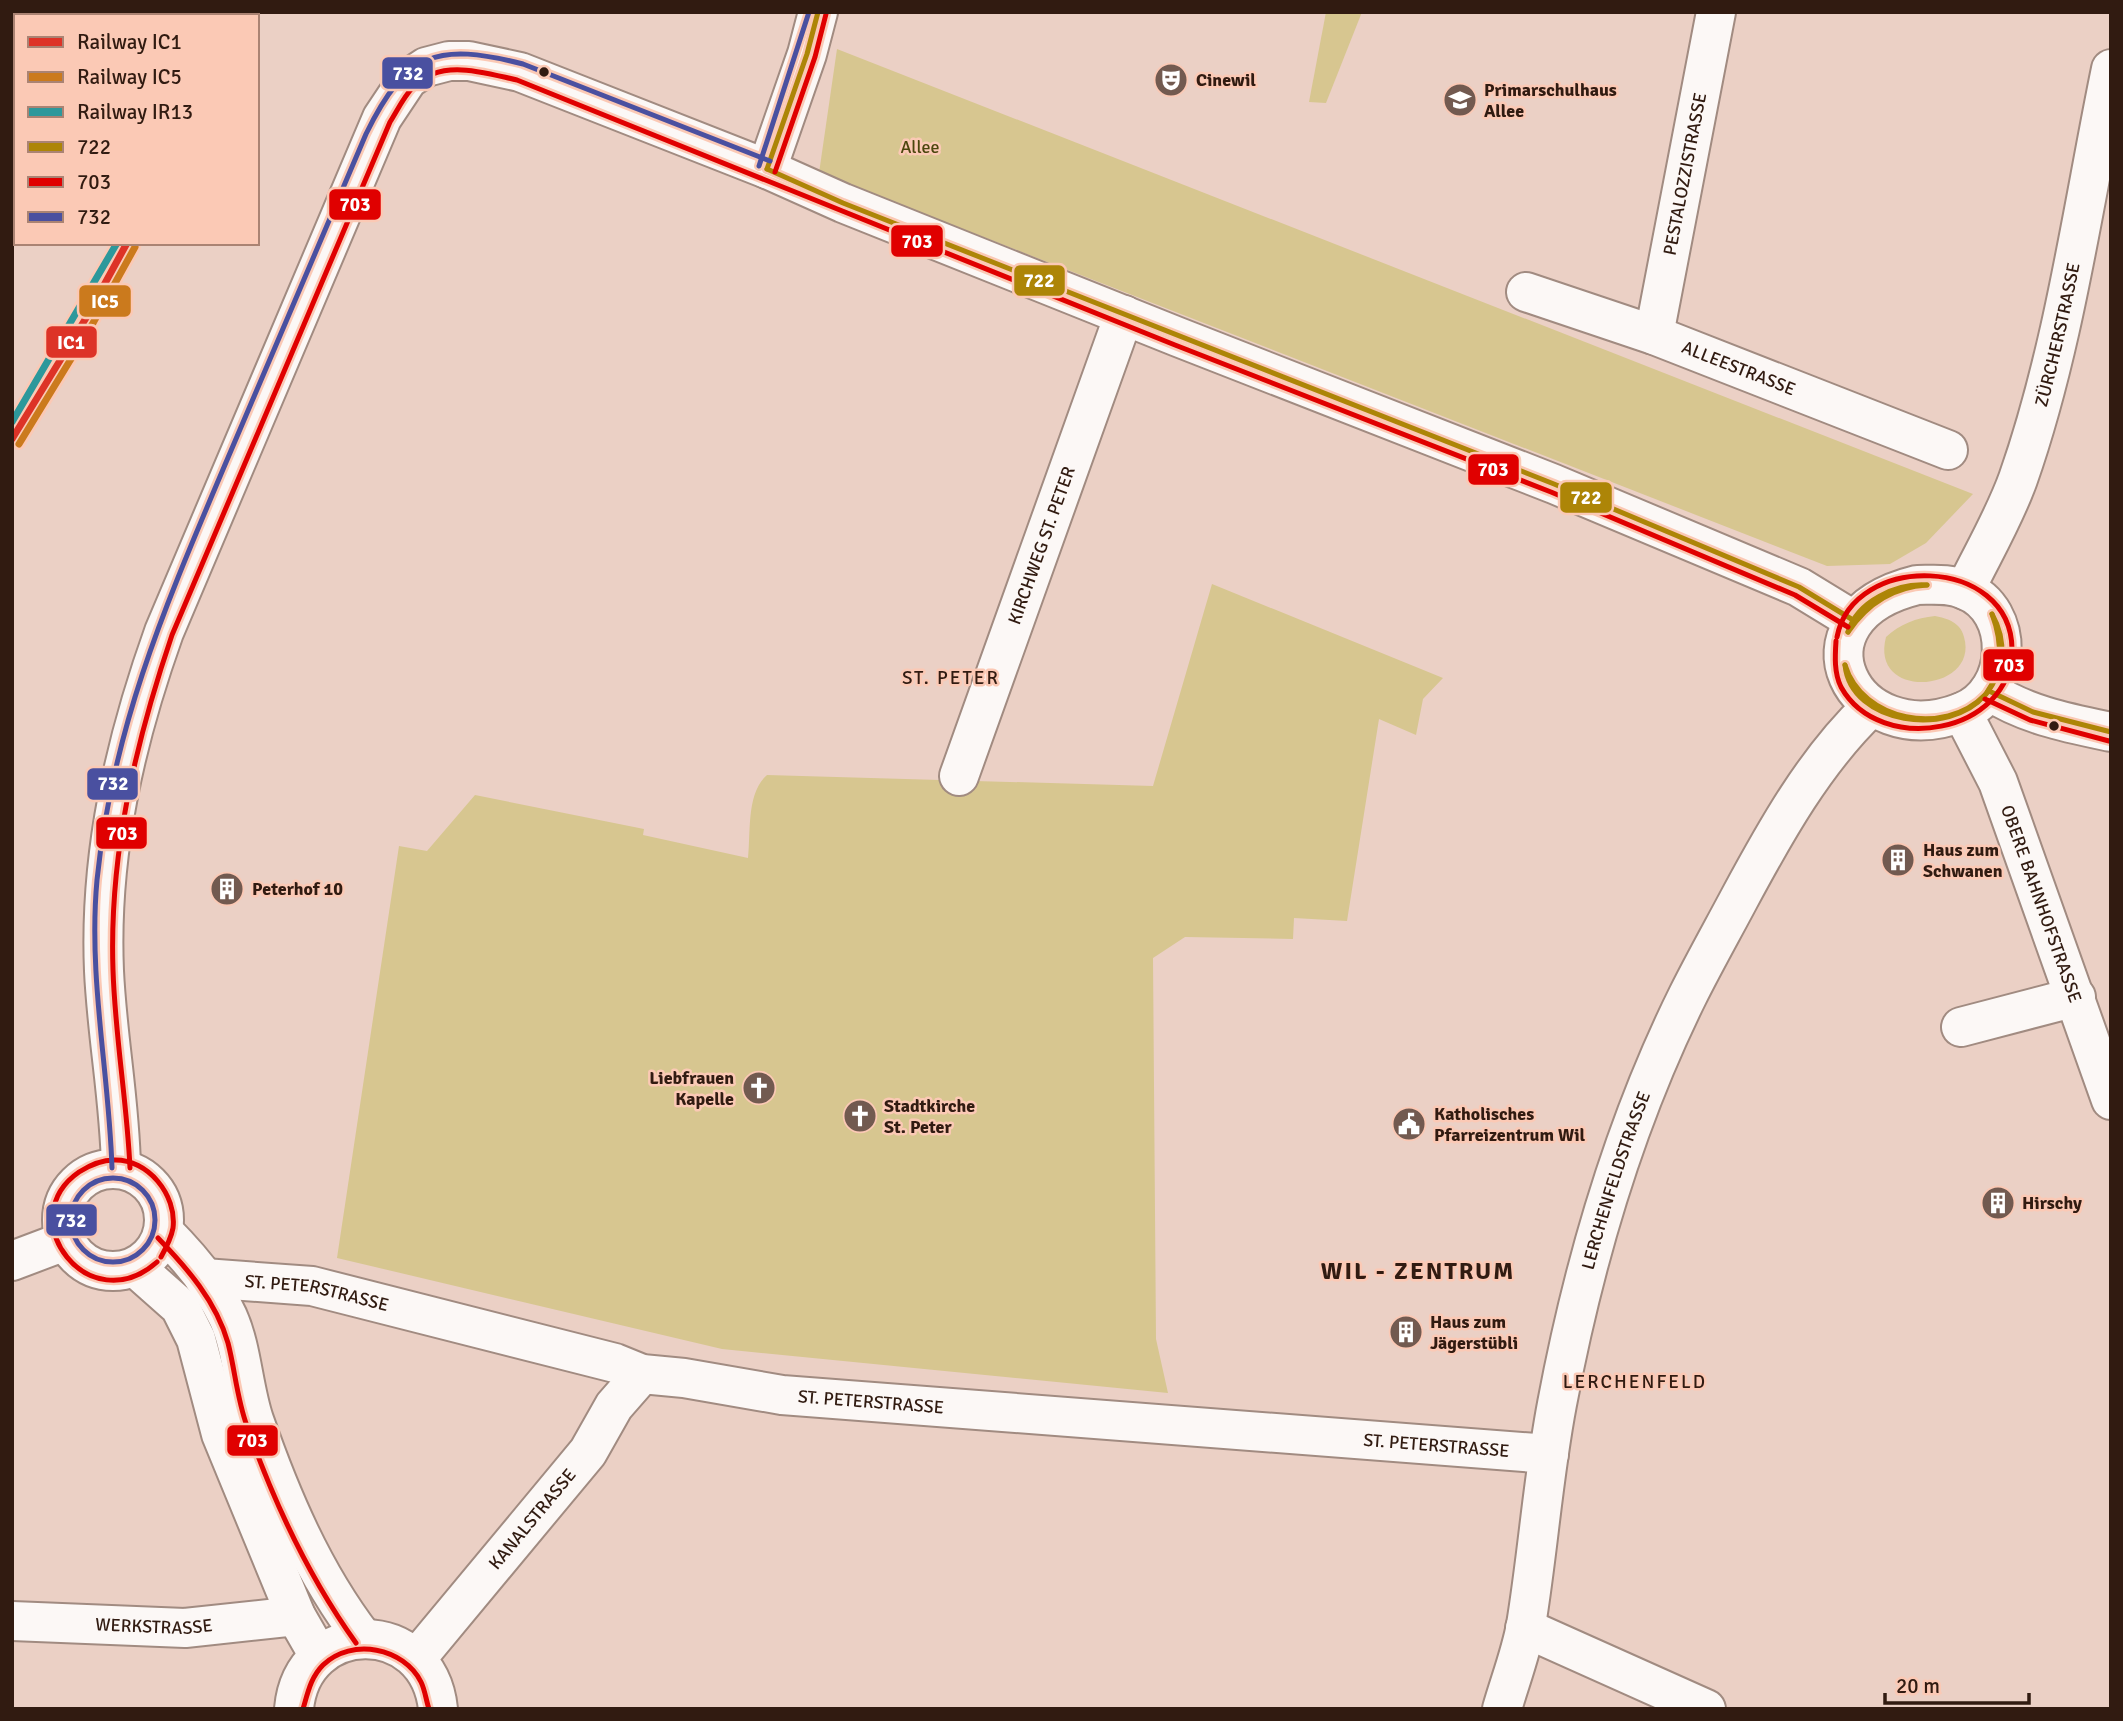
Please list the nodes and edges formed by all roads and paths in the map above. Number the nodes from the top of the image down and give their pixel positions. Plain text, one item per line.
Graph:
1 (817, 12) edge
2 (1716, 12) edge
3 (2111, 69) edge
4 (767, 169) junction
5 (1526, 292) dead end
6 (1124, 315) junction
7 (1654, 335) junction
8 (1948, 450) dead end
9 (1965, 590) junction
10 (1853, 620) junction
11 (1976, 701) junction
12 (1871, 707) junction
13 (2111, 732) edge
14 (958, 776) dead end
15 (2076, 997) junction
16 (1961, 1027) dead end
17 (2111, 1100) edge
18 (121, 1168) junction
19 (164, 1232) junction
20 (65, 1241) junction
21 (12, 1261) edge
22 (136, 1268) junction
23 (204, 1278) junction
24 (642, 1374) junction
25 (1549, 1454) junction
26 (296, 1616) junction
27 (12, 1621) edge
28 (1525, 1628) junction
29 (363, 1638) junction
30 (318, 1656) junction
31 (416, 1658) junction
32 (294, 1709) edge
33 (438, 1709) edge
34 (1502, 1709) edge
35 (1706, 1709) edge

1 - 4 street
2 - 7 street, PESTALOZZISTRASSE
3 - 9 street, ZÜRCHERSTRASSE
4 - 6 street
4 - 18 street
5 - 7 street, ALLEESTRASSE
6 - 10 street
6 - 14 street, KIRCHWEG ST. PETER
7 - 8 street, ALLEESTRASSE
9 - 10 street
9 - 11 street
10 - 12 street
11 - 12 street
11 - 13 street
11 - 15 street, OBERE BAHNHOFSTRASSE
12 - 25 street, LERCHENFELDSTRASSE
15 - 16 street
15 - 17 street, OBERE BAHNHOFSTRASSE
18 - 19 street
18 - 20 street
19 - 22 street
19 - 23 street
20 - 21 street
20 - 22 street
22 - 26 street
23 - 24 street, ST. PETERSTRASSE
23 - 29 street
24 - 25 street, ST. PETERSTRASSE
24 - 31 street, KANALSTRASSE
25 - 28 street, LERCHENFELDSTRASSE
26 - 27 street, WERKSTRASSE
26 - 30 street
28 - 34 street, LERCHENFELDSTRASSE
28 - 35 street
29 - 30 street
29 - 31 street
30 - 32 street
31 - 33 street

